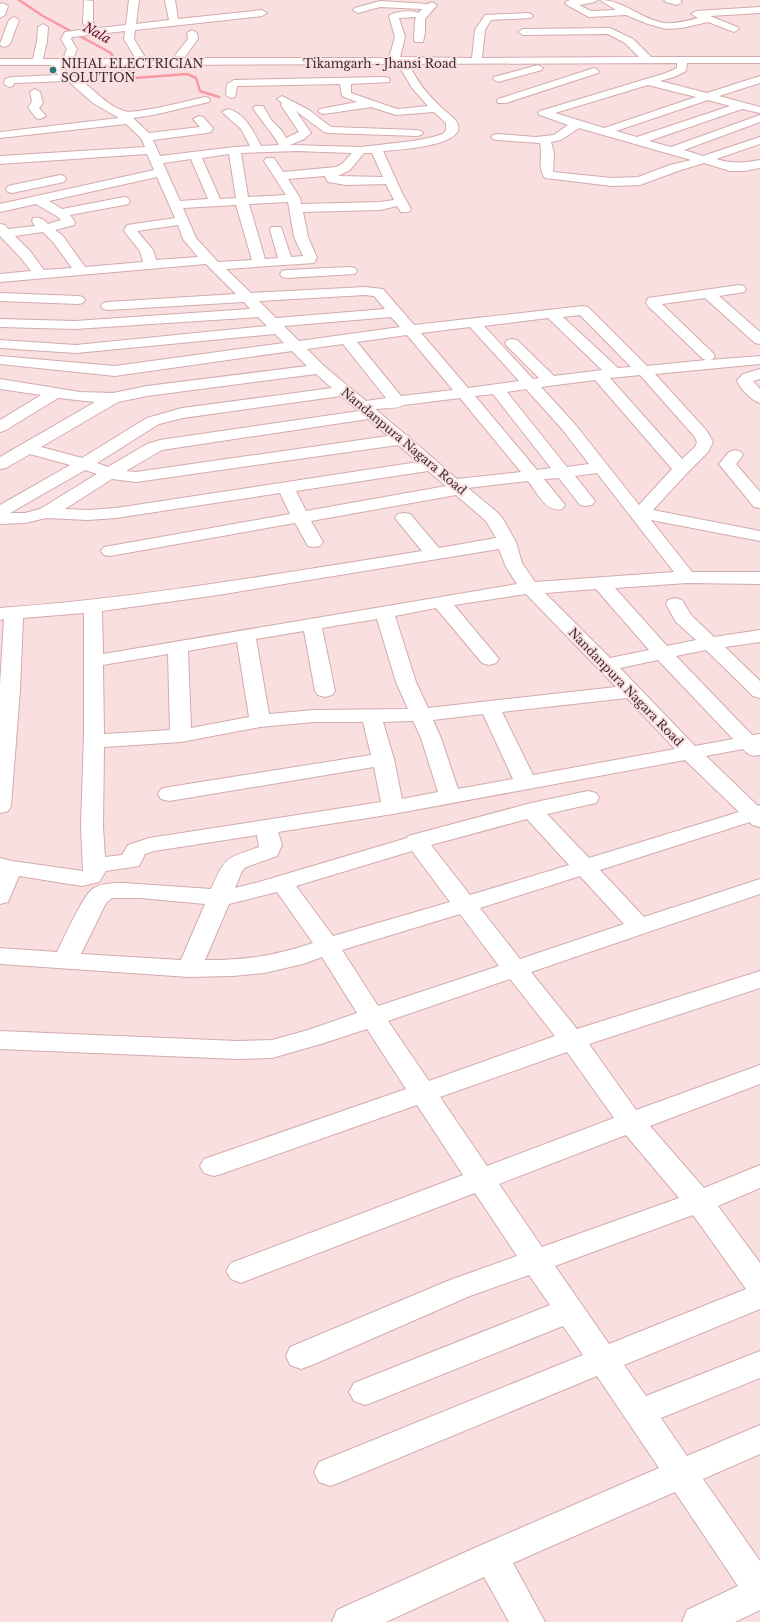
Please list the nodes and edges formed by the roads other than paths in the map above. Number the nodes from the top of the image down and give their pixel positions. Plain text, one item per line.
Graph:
1 (134, 0) edge
2 (170, 0) edge
3 (438, 0) edge
4 (592, 0) edge
5 (605, 0) edge
6 (88, 1) dead end
7 (256, 4) dead end
8 (529, 5) dead end
9 (217, 6) dead end
10 (678, 6) edge
11 (430, 7) junction
12 (358, 10) dead end
13 (760, 10) edge
14 (628, 12) junction
15 (415, 14) dead end
16 (652, 14) dead end
17 (698, 14) junction
18 (226, 16) junction
19 (638, 16) junction
20 (709, 19) junction
21 (14, 20) dead end
22 (174, 23) junction
23 (567, 23) dead end
24 (526, 24) junction
25 (43, 27) dead end
26 (131, 27) junction
27 (734, 29) dead end
28 (96, 31) junction
29 (192, 33) dead end
30 (642, 39) dead end
31 (419, 40) dead end
32 (4, 41) edge
33 (629, 41) junction
34 (647, 59) junction
35 (477, 60) junction
36 (682, 60) junction
37 (400, 61) junction
38 (760, 61) edge
39 (37, 62) junction
40 (176, 62) junction
41 (0, 63) edge
42 (59, 63) junction
43 (124, 63) junction
44 (142, 63) junction
45 (308, 63) junction
46 (375, 63) junction
47 (594, 70) junction
48 (606, 72) dead end
49 (70, 78) junction
50 (498, 79) dead end
51 (760, 79) edge
52 (345, 80) junction
53 (647, 82) junction
54 (9, 84) dead end
55 (311, 86) junction
56 (36, 92) dead end
57 (231, 95) dead end
58 (709, 97) junction
59 (205, 100) dead end
60 (502, 101) dead end
61 (373, 103) junction
62 (536, 105) dead end
63 (742, 105) junction
64 (259, 108) dead end
65 (324, 110) dead end
66 (760, 110) edge
67 (228, 112) dead end
68 (439, 112) junction
69 (24, 118) dead end
70 (126, 118) junction
71 (760, 118) edge
72 (199, 119) dead end
73 (402, 120) junction
74 (172, 121) dead end
75 (321, 124) junction
76 (577, 124) junction
77 (603, 132) junction
78 (183, 133) junction
79 (0, 135) edge
80 (215, 137) dead end
81 (413, 137) junction
82 (497, 137) dead end
83 (545, 140) junction
84 (760, 140) edge
85 (637, 141) junction
86 (257, 149) junction
87 (229, 150) junction
88 (286, 150) junction
89 (671, 151) junction
90 (365, 152) junction
91 (77, 154) junction
92 (154, 155) junction
93 (195, 156) junction
94 (53, 157) junction
95 (703, 160) junction
96 (270, 161) dead end
97 (0, 162) edge
98 (760, 164) edge
99 (69, 166) dead end
100 (83, 166) dead end
101 (337, 171) junction
102 (280, 176) junction
103 (390, 180) junction
104 (7, 182) junction
105 (75, 184) dead end
106 (102, 184) junction
107 (35, 200) junction
108 (124, 201) junction
109 (242, 201) junction
110 (216, 203) junction
111 (295, 203) junction
112 (176, 205) junction
113 (0, 208) edge
114 (134, 210) dead end
115 (59, 213) junction
116 (33, 218) dead end
117 (182, 221) junction
118 (47, 228) junction
119 (276, 230) dead end
120 (5, 236) edge
121 (101, 254) dead end
122 (286, 262) junction
123 (260, 263) junction
124 (151, 264) junction
125 (216, 267) junction
126 (108, 268) junction
127 (81, 270) junction
128 (350, 271) dead end
129 (39, 273) junction
130 (0, 278) edge
131 (739, 288) dead end
132 (709, 294) junction
133 (0, 297) edge
134 (248, 297) junction
135 (78, 300) dead end
136 (108, 306) dead end
137 (395, 312) junction
138 (552, 313) junction
139 (490, 320) junction
140 (271, 321) junction
141 (473, 322) junction
142 (0, 323) edge
143 (44, 325) junction
144 (409, 330) junction
145 (347, 339) junction
146 (760, 340) edge
147 (0, 344) edge
148 (296, 346) junction
149 (44, 348) junction
150 (760, 351) edge
151 (708, 356) junction
152 (680, 359) dead end
153 (0, 360) edge
154 (760, 360) edge
155 (319, 369) junction
156 (642, 370) junction
157 (607, 374) junction
158 (760, 374) edge
159 (550, 381) junction
160 (0, 384) edge
161 (531, 384) junction
162 (498, 389) junction
163 (345, 391) junction
164 (56, 393) junction
165 (466, 394) junction
166 (113, 398) junction
167 (760, 398) edge
168 (398, 403) junction
169 (368, 410) junction
170 (0, 427) edge
171 (403, 439) junction
172 (28, 448) junction
173 (735, 455) dead end
174 (0, 464) edge
175 (84, 464) junction
176 (433, 465) junction
177 (600, 468) junction
178 (681, 469) junction
179 (563, 471) junction
180 (111, 474) junction
181 (533, 474) junction
182 (285, 487) junction
183 (457, 487) junction
184 (586, 501) dead end
185 (760, 503) edge
186 (556, 505) dead end
187 (0, 512) edge
188 (46, 513) junction
189 (640, 515) junction
190 (302, 517) junction
191 (404, 518) dead end
192 (0, 519) edge
193 (760, 536) edge
194 (314, 542) dead end
195 (507, 542) junction
196 (110, 551) dead end
197 (435, 554) junction
198 (687, 577) junction
199 (760, 578) edge
200 (601, 583) junction
201 (530, 588) junction
202 (442, 602) junction
203 (675, 604) dead end
204 (93, 607) junction
205 (384, 612) junction
206 (7, 614) edge
207 (312, 625) junction
208 (246, 636) junction
209 (758, 638) edge
210 (710, 643) junction
211 (178, 648) junction
212 (662, 653) junction
213 (489, 658) dead end
214 (94, 661) junction
215 (605, 665) junction
216 (5, 690) edge
217 (325, 691) dead end
218 (632, 691) junction
219 (760, 692) edge
220 (490, 708) junction
221 (371, 715) junction
222 (421, 715) junction
223 (260, 721) junction
224 (181, 736) junction
225 (94, 741) junction
226 (756, 746) edge
227 (689, 752) junction
228 (383, 759) junction
229 (526, 783) junction
230 (169, 794) dead end
231 (450, 797) junction
232 (588, 798) dead end
233 (0, 806) edge
234 (393, 807) junction
235 (531, 810) junction
236 (758, 815) edge
237 (266, 827) junction
238 (416, 842) junction
239 (94, 866) junction
240 (584, 867) junction
241 (3, 881) edge
242 (282, 883) junction
243 (760, 886) edge
244 (219, 897) junction
245 (465, 906) junction
246 (640, 927) junction
247 (328, 946) junction
248 (0, 956) edge
249 (65, 960) junction
250 (189, 969) junction
251 (515, 969) junction
252 (760, 979) edge
253 (372, 1017) junction
254 (0, 1040) edge
255 (572, 1040) junction
256 (760, 1074) edge
257 (423, 1093) junction
258 (631, 1122) junction
259 (214, 1166) dead end
260 (760, 1176) edge
261 (480, 1179) junction
262 (699, 1202) junction
263 (535, 1260) junction
264 (241, 1271) dead end
265 (760, 1285) edge
266 (760, 1296) edge
267 (570, 1310) junction
268 (301, 1356) dead end
269 (603, 1360) junction
270 (760, 1364) edge
271 (365, 1392) dead end
272 (639, 1413) junction
273 (760, 1439) edge
274 (330, 1472) dead end
275 (681, 1474) junction
276 (491, 1557) junction
277 (760, 1590) edge
278 (760, 1593) edge
279 (349, 1622) edge
280 (528, 1622) edge
281 (699, 1622) edge

1 - 26 street
2 - 22 street
3 - 11 street
4 - 14 street
5 - 14 street
6 - 28 street
7 - 18 street
8 - 24 street
9 - 18 street
10 - 17 street
11 - 12 street
11 - 31 street
13 - 17 street
14 - 19 street
15 - 37 street
16 - 19 street
17 - 20 street
18 - 22 street
19 - 20 street
20 - 27 street
21 - 32 street
22 - 26 street
23 - 24 street
24 - 33 street
24 - 35 street
25 - 39 street
26 - 28 street
26 - 44 street
28 - 42 street
29 - 40 street
30 - 33 street
33 - 34 street
34 - 35 street
34 - 36 street
35 - 37 street
36 - 37 street, Tikamgarh - Jhansi Road
36 - 38 street, Tikamgarh - Jhansi Road
36 - 53 street
37 - 45 street
37 - 46 street, Tikamgarh - Jhansi Road
37 - 68 street
39 - 41 street
39 - 42 street
40 - 44 street
40 - 45 street
41 - 42 street, Tikamgarh - Jhansi Road
42 - 43 street, Tikamgarh - Jhansi Road
42 - 49 street, Nandanpura Nagara Road
43 - 44 street
43 - 45 street, Tikamgarh - Jhansi Road
45 - 46 street, Tikamgarh - Jhansi Road
45 - 55 street
46 - 52 street
47 - 48 street
47 - 50 street
47 - 60 street
49 - 54 street
49 - 70 street, Nandanpura Nagara Road
51 - 58 street
52 - 55 street
52 - 61 street
53 - 58 street
53 - 62 street
53 - 76 street
55 - 57 street
56 - 69 street
58 - 63 street
58 - 77 street
59 - 70 street
61 - 65 street
61 - 68 street
63 - 66 street
63 - 85 street
64 - 88 street
67 - 86 street
68 - 73 street
68 - 81 street
70 - 79 street
70 - 92 street, Nandanpura Nagara Road
71 - 89 street
72 - 78 street
73 - 75 street
73 - 81 street
74 - 78 street
75 - 81 street
75 - 88 street
76 - 77 street
76 - 83 street
77 - 85 street
78 - 92 street
80 - 87 street
81 - 90 street
82 - 83 street
83 - 95 street
84 - 95 street
85 - 89 street
86 - 87 street
86 - 88 street
87 - 93 street
87 - 109 street
88 - 90 street
89 - 95 street
90 - 101 street
90 - 103 street
91 - 92 street
91 - 94 street
91 - 100 street
92 - 93 street
92 - 106 street
92 - 112 street, Nandanpura Nagara Road
93 - 110 street
94 - 97 street
94 - 99 street
95 - 98 street
96 - 102 street
97 - 104 street
101 - 102 street
101 - 103 street
102 - 111 street
103 - 111 street
104 - 105 street
104 - 107 street
106 - 107 street
106 - 108 street
107 - 113 street
107 - 115 street
108 - 114 street
108 - 115 street
109 - 110 street
109 - 111 street
109 - 123 street
110 - 112 street
111 - 122 street
112 - 117 street, Nandanpura Nagara Road
115 - 118 street
116 - 118 street
117 - 124 street
117 - 125 street, Nandanpura Nagara Road
118 - 120 street
118 - 127 street
119 - 122 street
120 - 129 street
121 - 126 street
122 - 123 street
123 - 125 street
124 - 125 street
124 - 126 street
125 - 128 street
125 - 134 street, Nandanpura Nagara Road
126 - 127 street
127 - 129 street
129 - 130 street
131 - 132 street
132 - 146 street
132 - 151 street
133 - 135 street
134 - 136 street
134 - 137 street
134 - 140 street, Nandanpura Nagara Road
137 - 140 street
137 - 144 street
138 - 139 street
138 - 156 street
138 - 157 street
139 - 141 street
139 - 159 street
140 - 143 street
140 - 148 street, Nandanpura Nagara Road
140 - 149 street
141 - 144 street
141 - 161 street
142 - 143 street
143 - 149 street
144 - 145 street
144 - 165 street
145 - 148 street
145 - 168 street
147 - 149 street
148 - 153 street
148 - 155 street, Nandanpura Nagara Road
150 - 151 street
151 - 152 street
154 - 156 street
155 - 163 street, Nandanpura Nagara Road
155 - 166 street
156 - 157 street
156 - 178 street
157 - 159 street
157 - 178 street
158 - 167 street
159 - 161 street
160 - 164 street
161 - 162 street
161 - 177 street
162 - 165 street
162 - 179 street
163 - 169 street, Nandanpura Nagara Road
163 - 175 street
164 - 166 street
164 - 170 street
165 - 168 street
165 - 181 street
166 - 172 street
168 - 169 street
169 - 171 street, Nandanpura Nagara Road
169 - 180 street
171 - 176 street, Nandanpura Nagara Road
171 - 180 street
172 - 174 street
172 - 175 street
173 - 185 street
175 - 180 street
175 - 187 street
176 - 182 street
176 - 183 street, Nandanpura Nagara Road
177 - 179 street
177 - 189 street
178 - 189 street
179 - 181 street
179 - 184 street
180 - 188 street
181 - 183 street
181 - 186 street
182 - 188 street
182 - 190 street
183 - 190 street
183 - 195 street, Nandanpura Nagara Road
188 - 192 street
189 - 193 street
189 - 198 street
190 - 194 street
190 - 196 street
191 - 197 street
195 - 197 street
195 - 201 street, Nandanpura Nagara Road
197 - 204 street
198 - 199 street
198 - 200 street
200 - 201 street
200 - 212 street
201 - 202 street
201 - 215 street, Nandanpura Nagara Road
202 - 205 street
202 - 213 street
203 - 210 street
204 - 206 street
204 - 214 street
205 - 207 street
205 - 222 street
206 - 216 street
207 - 208 street
207 - 217 street
208 - 211 street
208 - 223 street
209 - 210 street
210 - 212 street
210 - 219 street
211 - 214 street
211 - 224 street
212 - 215 street
212 - 226 street
214 - 225 street
215 - 218 street, Nandanpura Nagara Road
216 - 233 street
218 - 220 street
218 - 227 street, Nandanpura Nagara Road
220 - 222 street
220 - 229 street
221 - 222 street
221 - 223 street
221 - 228 street
222 - 231 street
223 - 224 street
224 - 225 street
225 - 239 street
226 - 227 street
227 - 229 street
227 - 236 street, Nandanpura Nagara Road
228 - 230 street
228 - 234 street
229 - 231 street
231 - 234 street
232 - 235 street
234 - 237 street
235 - 238 street
235 - 240 street
236 - 240 street
237 - 239 street
237 - 244 street
238 - 242 street
238 - 245 street
239 - 241 street
240 - 245 street
240 - 246 street
242 - 244 street
242 - 247 street
243 - 246 street
244 - 249 street
244 - 250 street
245 - 247 street
245 - 251 street
246 - 251 street
247 - 250 street
247 - 253 street
248 - 249 street
249 - 250 street
251 - 253 street
251 - 255 street
252 - 255 street
253 - 254 street
253 - 257 street
255 - 257 street
255 - 258 street
256 - 258 street
257 - 259 street
257 - 261 street
258 - 261 street
258 - 262 street
260 - 262 street
261 - 263 street
261 - 264 street
262 - 263 street
262 - 265 street
263 - 267 street
263 - 268 street
266 - 269 street
267 - 269 street
267 - 271 street
269 - 272 street
269 - 274 street
270 - 272 street
272 - 275 street
273 - 275 street
275 - 276 street
275 - 277 street
276 - 279 street
276 - 280 street
278 - 281 street

